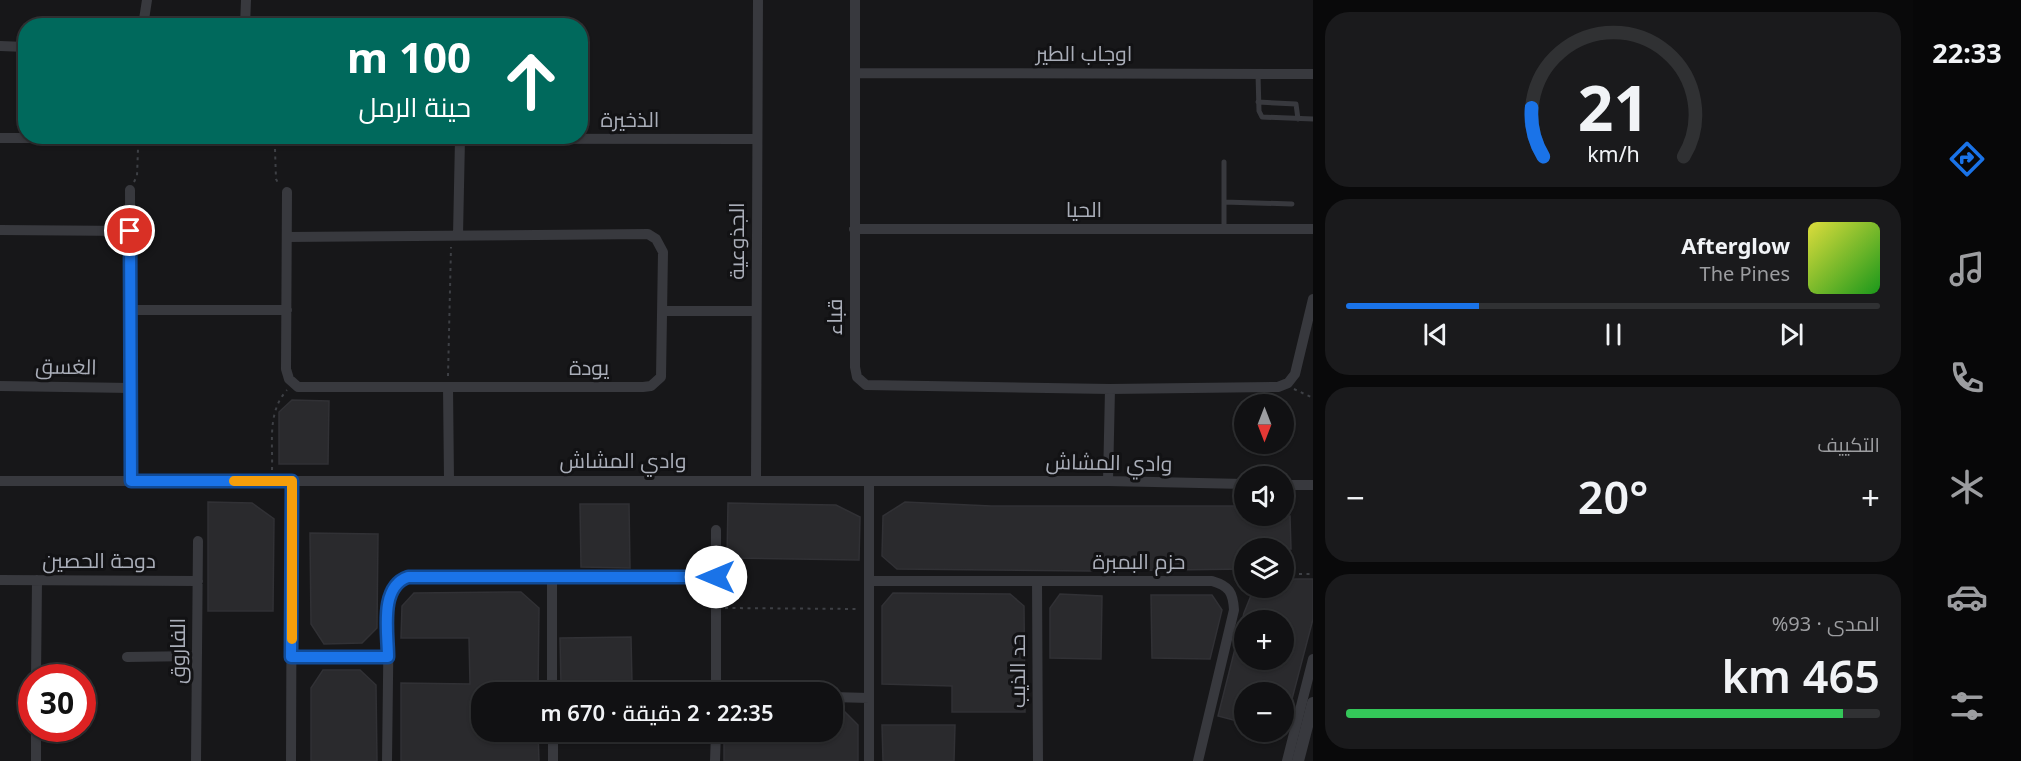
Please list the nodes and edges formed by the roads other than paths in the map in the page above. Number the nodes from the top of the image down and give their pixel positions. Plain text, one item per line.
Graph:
1 (147, 0) edge
2 (246, 0) edge
3 (758, 0) edge
4 (855, 0) edge
5 (144, 18) edge
6 (245, 18) edge
7 (0, 46) edge
8 (18, 47) edge
9 (855, 72) junction
10 (1258, 74) junction
11 (1313, 74) edge
12 (1258, 102) junction
13 (1298, 118) junction
14 (1313, 119) edge
15 (0, 138) edge
16 (18, 138) edge
17 (588, 139) edge
18 (756, 139) junction
19 (460, 144) edge
20 (1224, 162) dead end
21 (130, 190) road end
22 (287, 192) road end
23 (1224, 202) junction
24 (1293, 204) dead end
25 (854, 229) junction
26 (1224, 229) junction
27 (1313, 229) edge
28 (0, 230) edge
29 (130, 231) junction
30 (455, 235) junction
31 (287, 237) junction
32 (1313, 299) edge
33 (131, 310) junction
34 (287, 310) junction
35 (664, 311) junction
36 (756, 311) junction
37 (0, 386) edge
38 (448, 387) junction
39 (131, 388) junction
40 (1110, 389) junction
41 (449, 480) junction
42 (0, 481) edge
43 (131, 481) junction
44 (292, 481) junction
45 (756, 481) junction
46 (1108, 481) junction
47 (869, 482) junction
48 (1234, 484) edge
49 (1294, 485) edge
50 (1313, 485) edge
51 (716, 530) dead end
52 (198, 541) dead end
53 (716, 577) junction
54 (552, 579) junction
55 (0, 580) edge
56 (37, 580) junction
57 (198, 580) junction
58 (869, 581) junction
59 (1037, 581) junction
60 (197, 656) junction
61 (127, 657) dead end
62 (291, 657) junction
63 (388, 657) junction
64 (1313, 659) edge
65 (36, 664) edge
66 (552, 682) edge
67 (716, 682) edge
68 (843, 697) edge
69 (869, 698) junction
70 (1313, 703) edge
71 (36, 742) edge
72 (553, 742) edge
73 (716, 742) edge
74 (36, 761) edge
75 (196, 761) edge
76 (291, 761) edge
77 (387, 761) edge
78 (553, 761) edge
79 (715, 761) edge
80 (869, 761) edge
81 (1038, 761) edge
82 (1198, 761) edge
83 (1287, 761) edge
84 (1298, 761) edge

1 - 5 street
2 - 6 street
3 - 18 street, الجذوعية
4 - 9 street, قباء
7 - 8 street
9 - 10 street, اوجاب الطير
9 - 25 street, قباء
10 - 11 street, اوجاب الطير
10 - 12 lane
12 - 13 lane
12 - 13 lane
13 - 14 lane
15 - 16 street, الذخيرة
17 - 18 street, الذخيرة
18 - 36 street, الجذوعية
19 - 30 street
20 - 23 lane
21 - 29 street
22 - 31 street
23 - 24 lane
23 - 26 lane
25 - 26 street, الحيا
25 - 40 street, قباء
26 - 27 street, الحيا
28 - 29 street
29 - 33 street
30 - 31 street, يودة
30 - 35 street, يودة
31 - 34 street
32 - 40 street, قباء
33 - 34 street
33 - 39 street
34 - 38 street, يودة
35 - 36 street
35 - 38 street, يودة
36 - 45 street, الجذوعية
37 - 39 street, الغسق
38 - 41 street
39 - 43 street
40 - 46 street
41 - 44 street, وادي المشاش
41 - 45 street, وادي المشاش
42 - 43 street, وادي المشاش
43 - 44 street, وادي المشاش
44 - 62 street
45 - 47 street, وادي المشاش
46 - 47 street, وادي المشاش
46 - 48 street, وادي المشاش
47 - 58 street
49 - 50 street
51 - 53 street
52 - 57 street, الفاروق
53 - 54 street
53 - 67 street
54 - 63 street
54 - 66 street
55 - 56 street, دوحة الحصين
56 - 57 street, دوحة الحصين
56 - 65 street
57 - 60 street, الفاروق
58 - 59 street, حزم البمبرة
58 - 69 street
59 - 81 street, حد الذيب
59 - 82 street, حزم البمبرة
60 - 61 street
60 - 75 street, الفاروق
62 - 63 street
62 - 76 street
63 - 77 street
64 - 83 street
68 - 69 street
69 - 80 street
70 - 84 street
71 - 74 street
72 - 78 street
73 - 79 street

